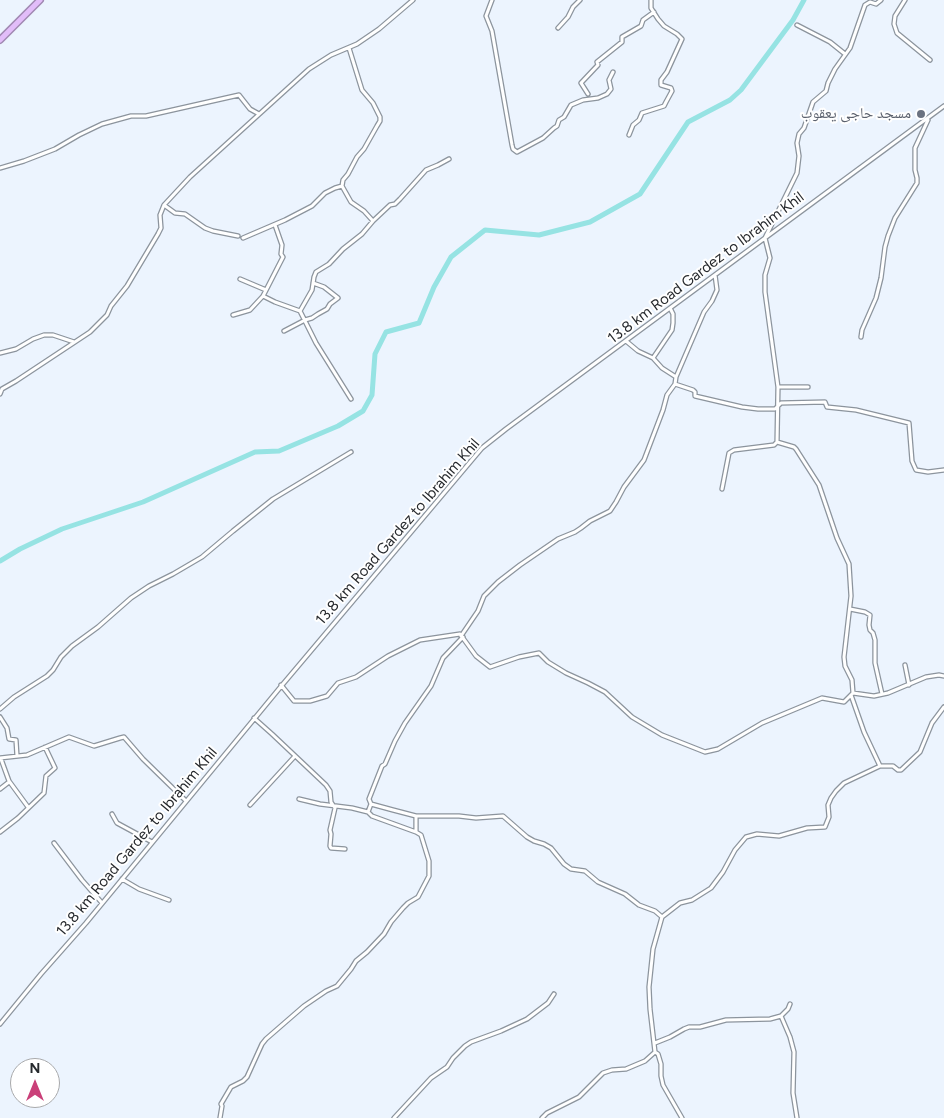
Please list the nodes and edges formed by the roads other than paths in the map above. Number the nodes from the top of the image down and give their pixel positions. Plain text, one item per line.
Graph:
1 (40, 0) edge
2 (413, 0) edge
3 (492, 0) edge
4 (580, 0) edge
5 (651, 0) edge
6 (880, 0) edge
7 (905, 0) edge
8 (654, 12) junction
9 (797, 25) dead end
10 (558, 28) dead end
11 (0, 40) edge
12 (349, 48) junction
13 (845, 54) junction
14 (930, 60) dead end
15 (613, 72) dead end
16 (588, 94) dead end
17 (944, 106) edge
18 (259, 114) junction
19 (929, 117) junction
20 (629, 135) dead end
21 (450, 159) dead end
22 (0, 168) edge
23 (342, 186) junction
24 (164, 205) junction
25 (373, 221) junction
26 (275, 225) junction
27 (238, 236) dead end
28 (243, 238) dead end
29 (765, 238) junction
30 (715, 275) junction
31 (240, 279) dead end
32 (314, 283) junction
33 (266, 290) junction
34 (263, 296) junction
35 (670, 308) junction
36 (300, 311) junction
37 (233, 315) dead end
38 (305, 320) junction
39 (284, 331) dead end
40 (861, 337) dead end
41 (626, 341) junction
42 (75, 342) junction
43 (0, 353) edge
44 (653, 358) junction
45 (676, 377) junction
46 (674, 384) junction
47 (778, 387) junction
48 (808, 387) dead end
49 (0, 394) edge
50 (351, 399) dead end
51 (778, 405) junction
52 (777, 442) junction
53 (351, 452) dead end
54 (944, 470) edge
55 (722, 489) dead end
56 (850, 609) junction
57 (462, 637) junction
58 (905, 665) dead end
59 (944, 676) edge
60 (281, 685) junction
61 (909, 685) junction
62 (852, 694) junction
63 (882, 694) junction
64 (944, 707) edge
65 (0, 709) edge
66 (0, 717) edge
67 (254, 718) junction
68 (45, 747) junction
69 (17, 756) junction
70 (295, 756) junction
71 (0, 758) edge
72 (880, 766) junction
73 (9, 782) junction
74 (0, 789) edge
75 (299, 799) dead end
76 (186, 801) junction
77 (371, 804) junction
78 (250, 805) dead end
79 (334, 805) junction
80 (28, 807) junction
81 (368, 812) junction
82 (112, 814) dead end
83 (416, 816) junction
84 (0, 832) edge
85 (416, 832) junction
86 (152, 842) junction
87 (54, 843) dead end
88 (345, 849) dead end
89 (122, 879) junction
90 (169, 900) dead end
91 (102, 903) junction
92 (662, 917) junction
93 (554, 994) dead end
94 (790, 1004) dead end
95 (781, 1016) junction
96 (0, 1024) edge
97 (655, 1043) junction
98 (655, 1052) junction
99 (220, 1118) edge
100 (394, 1118) edge
101 (542, 1118) edge
102 (682, 1118) edge
103 (797, 1118) edge

1 - 11 highway
2 - 12 street
3 - 15 street
4 - 10 street
5 - 8 street
6 - 13 street
7 - 14 street
8 - 16 street
8 - 20 street
9 - 13 street
12 - 18 street
12 - 23 street
13 - 29 street
17 - 19 street, 13.8 km Road Gardez to Ibrahim Khil
18 - 22 street
18 - 24 street
19 - 29 street, 13.8 km Road Gardez to Ibrahim Khil
19 - 40 street
21 - 25 street
23 - 25 street
23 - 26 street
24 - 27 street
24 - 42 street
25 - 32 street
26 - 28 street
26 - 33 street
29 - 30 street, 13.8 km Road Gardez to Ibrahim Khil
29 - 47 street
30 - 35 street, 13.8 km Road Gardez to Ibrahim Khil
30 - 45 street
31 - 33 street
32 - 36 street
32 - 38 street
33 - 34 street
34 - 36 street
34 - 37 street
35 - 41 street, 13.8 km Road Gardez to Ibrahim Khil
35 - 44 street
36 - 38 street
38 - 39 street
38 - 50 street
41 - 44 street
41 - 60 street, 13.8 km Road Gardez to Ibrahim Khil
42 - 43 street
42 - 49 street
44 - 45 street
45 - 46 street
46 - 51 street
46 - 57 street
47 - 48 street
47 - 51 street
51 - 52 street
51 - 54 street
52 - 55 street
52 - 56 street
53 - 65 street
56 - 62 street
56 - 63 street
57 - 60 street
57 - 62 street
57 - 77 street
58 - 61 street
59 - 61 street
60 - 67 street, 13.8 km Road Gardez to Ibrahim Khil
61 - 63 street
62 - 63 street
62 - 72 street
64 - 72 street
66 - 69 street
67 - 70 street
67 - 76 street, 13.8 km Road Gardez to Ibrahim Khil
68 - 69 street
68 - 76 street
68 - 80 street
69 - 71 street
70 - 78 street
70 - 79 street
71 - 73 street
72 - 92 street
73 - 74 street
73 - 80 street
75 - 79 street
76 - 86 street, 13.8 km Road Gardez to Ibrahim Khil
77 - 81 street
77 - 83 street
79 - 81 street
79 - 88 street
80 - 84 street
81 - 85 street
82 - 86 street
83 - 85 street
83 - 92 street
85 - 99 street
86 - 89 street, 13.8 km Road Gardez to Ibrahim Khil
87 - 91 street
89 - 90 street
89 - 91 street, 13.8 km Road Gardez to Ibrahim Khil
91 - 96 street, 13.8 km Road Gardez to Ibrahim Khil
92 - 97 street
93 - 100 street
94 - 95 street
95 - 97 street
95 - 103 street
97 - 98 street
98 - 101 street
98 - 102 street

